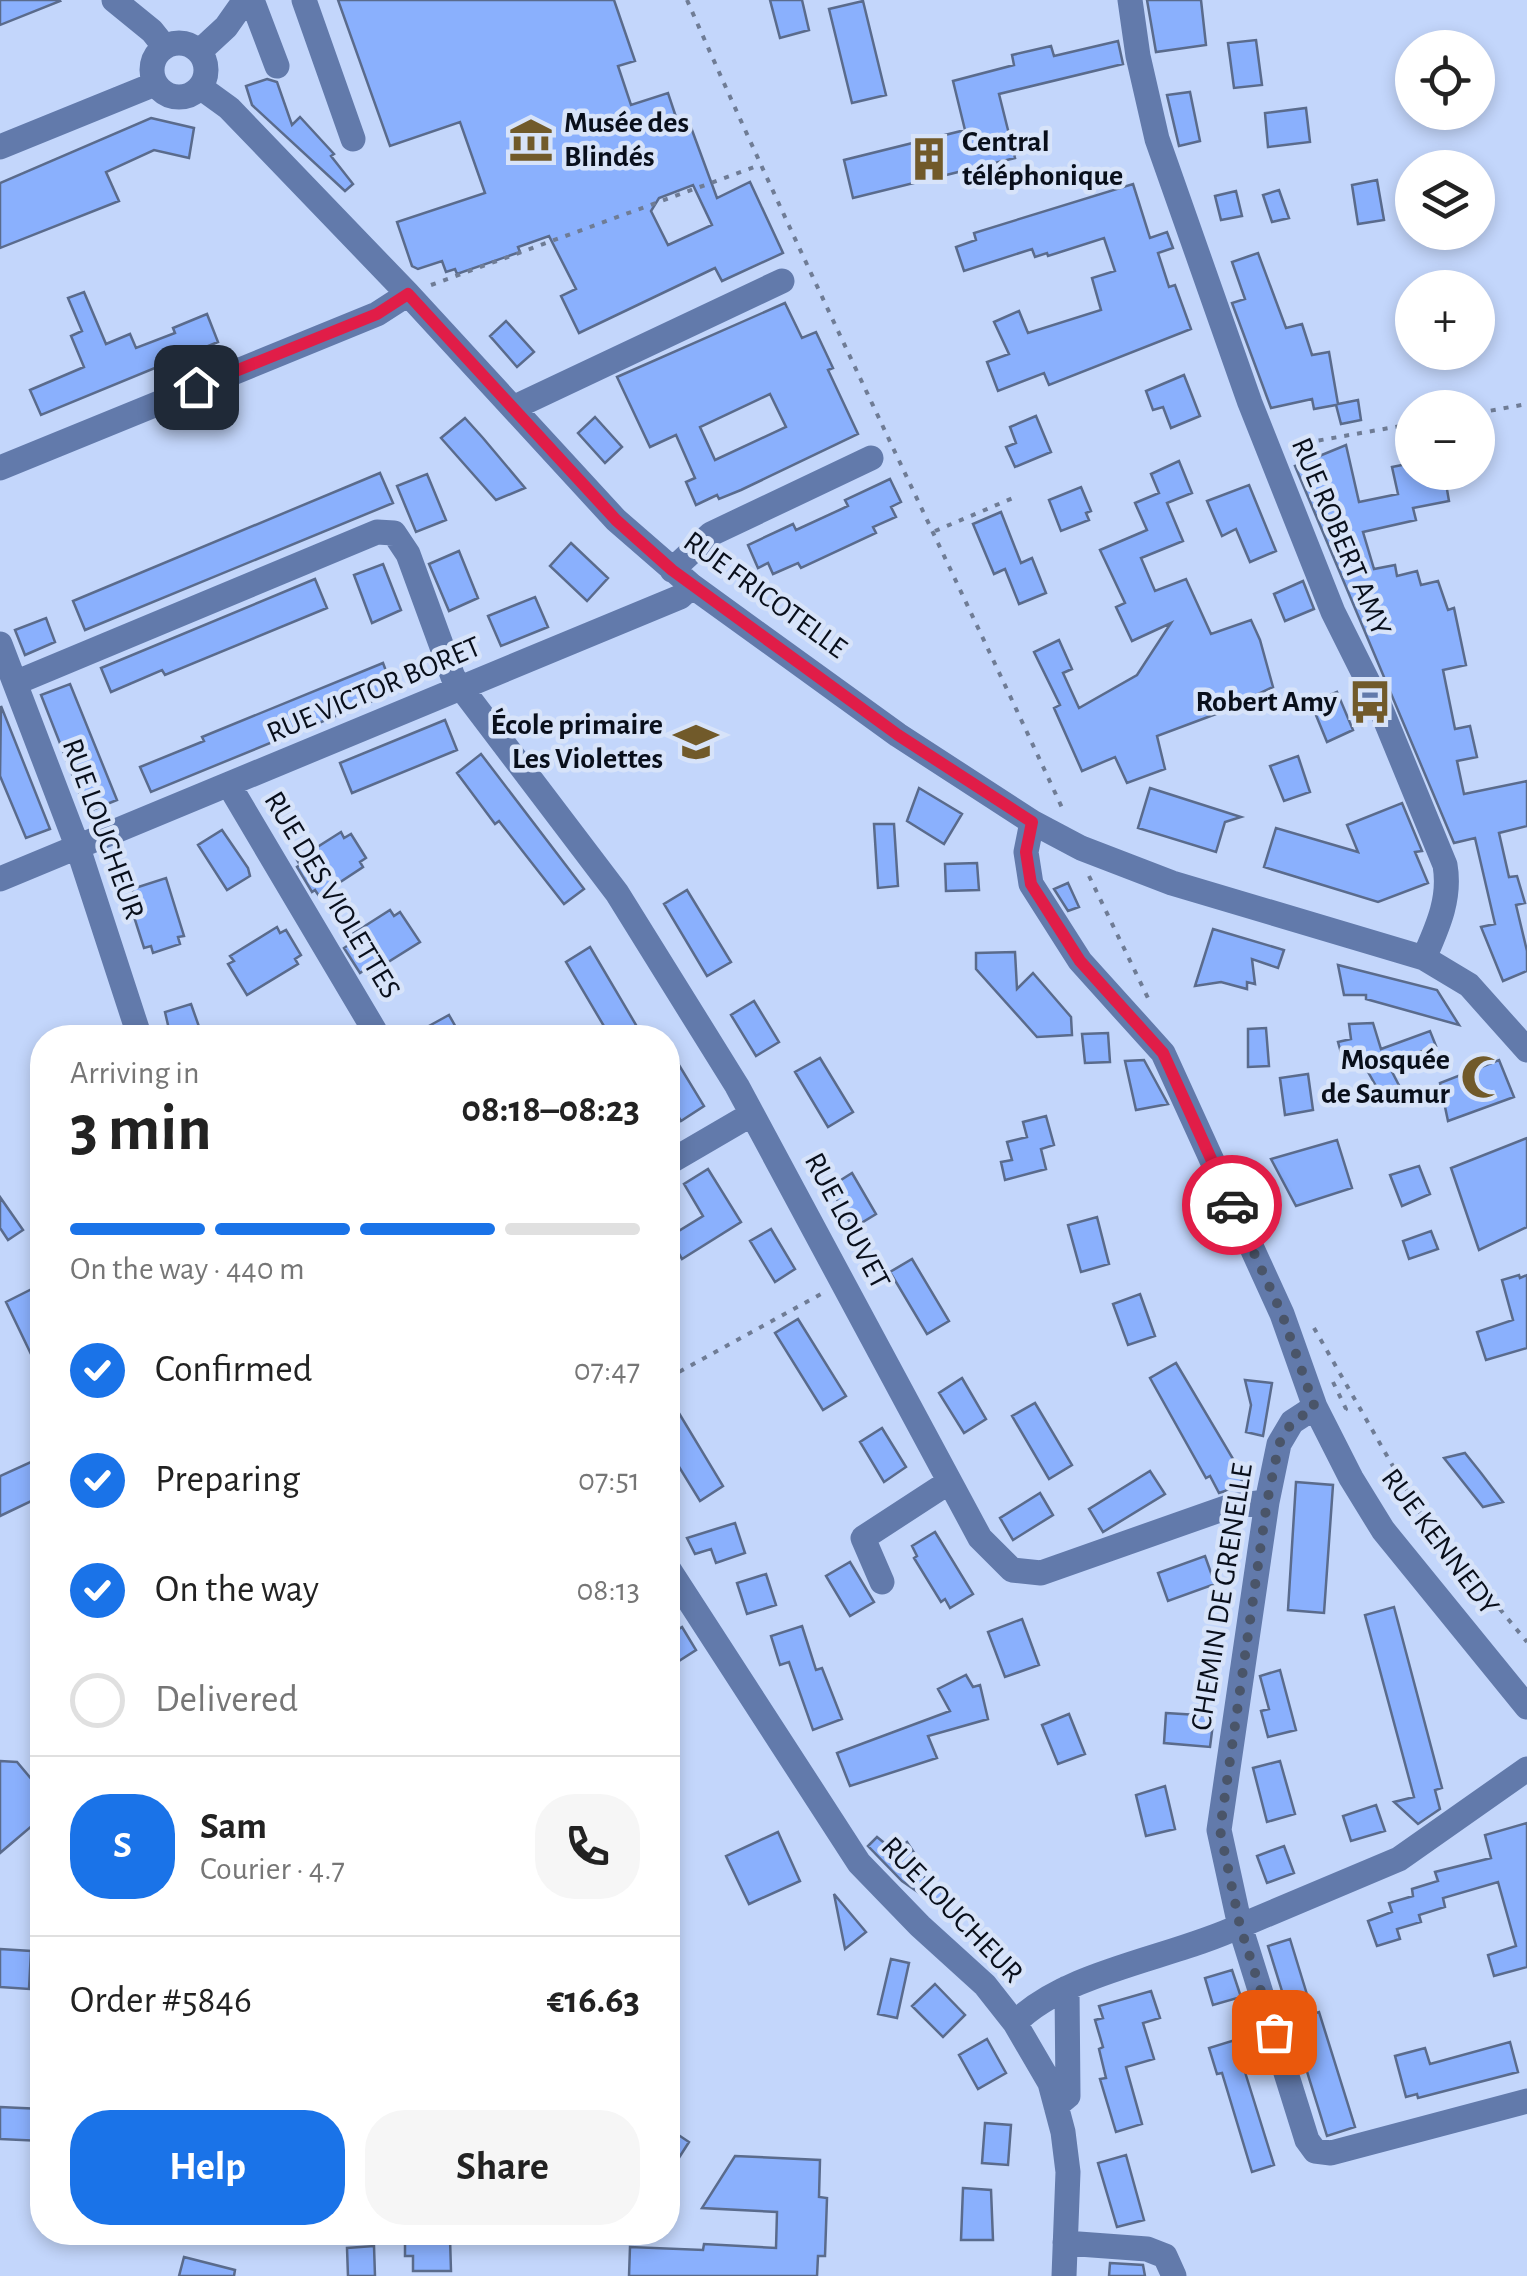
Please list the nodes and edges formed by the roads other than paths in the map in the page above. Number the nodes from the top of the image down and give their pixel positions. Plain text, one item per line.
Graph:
1 (114, 0) edge
2 (244, 0) edge
3 (252, 0) edge
4 (304, 0) edge
5 (1130, 0) edge
6 (164, 46) junction
7 (199, 52) junction
8 (277, 66) dead end
9 (155, 84) junction
10 (200, 87) junction
11 (353, 139) dead end
12 (0, 147) edge
13 (782, 281) dead end
14 (408, 294) junction
15 (512, 408) junction
16 (871, 458) dead end
17 (0, 468) edge
18 (672, 570) junction
19 (692, 586) junction
20 (0, 644) edge
21 (16, 683) junction
22 (462, 689) junction
23 (229, 786) junction
24 (1032, 822) junction
25 (78, 848) junction
26 (0, 878) edge
27 (1424, 958) junction
28 (136, 1025) edge
29 (371, 1025) edge
30 (1527, 1050) edge
31 (752, 1114) junction
32 (680, 1155) edge
33 (1315, 1408) junction
34 (949, 1482) junction
35 (1267, 1502) junction
36 (882, 1582) dead end
37 (680, 1587) edge
38 (1527, 1707) edge
39 (1527, 1769) edge
40 (1240, 1926) junction
41 (1067, 1988) junction
42 (1015, 2023) junction
43 (1527, 2101) edge
44 (1056, 2106) junction
45 (1065, 2243) junction
46 (1064, 2276) edge
47 (1174, 2276) edge

1 - 6 street
2 - 7 street
3 - 8 street
4 - 11 street
5 - 27 street, RUE ROBERT AMY
6 - 7 street
6 - 9 street
7 - 10 street
9 - 10 street
9 - 12 street
10 - 14 street, RUE FRICOTELLE
13 - 15 street
14 - 15 street, RUE FRICOTELLE
14 - 17 street
15 - 18 street, RUE FRICOTELLE
16 - 18 street
18 - 19 street, RUE FRICOTELLE
19 - 22 street, RUE VICTOR BORET
19 - 24 street, RUE FRICOTELLE
20 - 21 street, RUE LOUCHEUR
21 - 22 street, RUE LOUVET
21 - 25 street, RUE LOUCHEUR
22 - 23 street, RUE VICTOR BORET
22 - 31 street, RUE LOUVET
23 - 25 street, RUE VICTOR BORET
23 - 29 street, RUE DES VIOLETTES
24 - 27 street, RUE FRICOTELLE
24 - 33 street
25 - 26 street, RUE VICTOR BORET
25 - 28 street, RUE LOUCHEUR
27 - 30 street
31 - 32 street
31 - 34 street, RUE LOUVET
33 - 35 street, CHEMIN DE GRENELLE
33 - 38 street, RUE KENNEDY
34 - 35 street, RUE LOUVET
34 - 36 street
35 - 40 street, CHEMIN DE GRENELLE
37 - 42 street, RUE LOUCHEUR
39 - 40 street
40 - 41 street
40 - 43 street, CHEMIN DE GRENELLE
41 - 42 street
41 - 44 street
42 - 44 street, RUE LOUCHEUR
44 - 45 street, RUE LOUCHEUR
45 - 46 street, RUE LOUCHEUR
45 - 47 street

